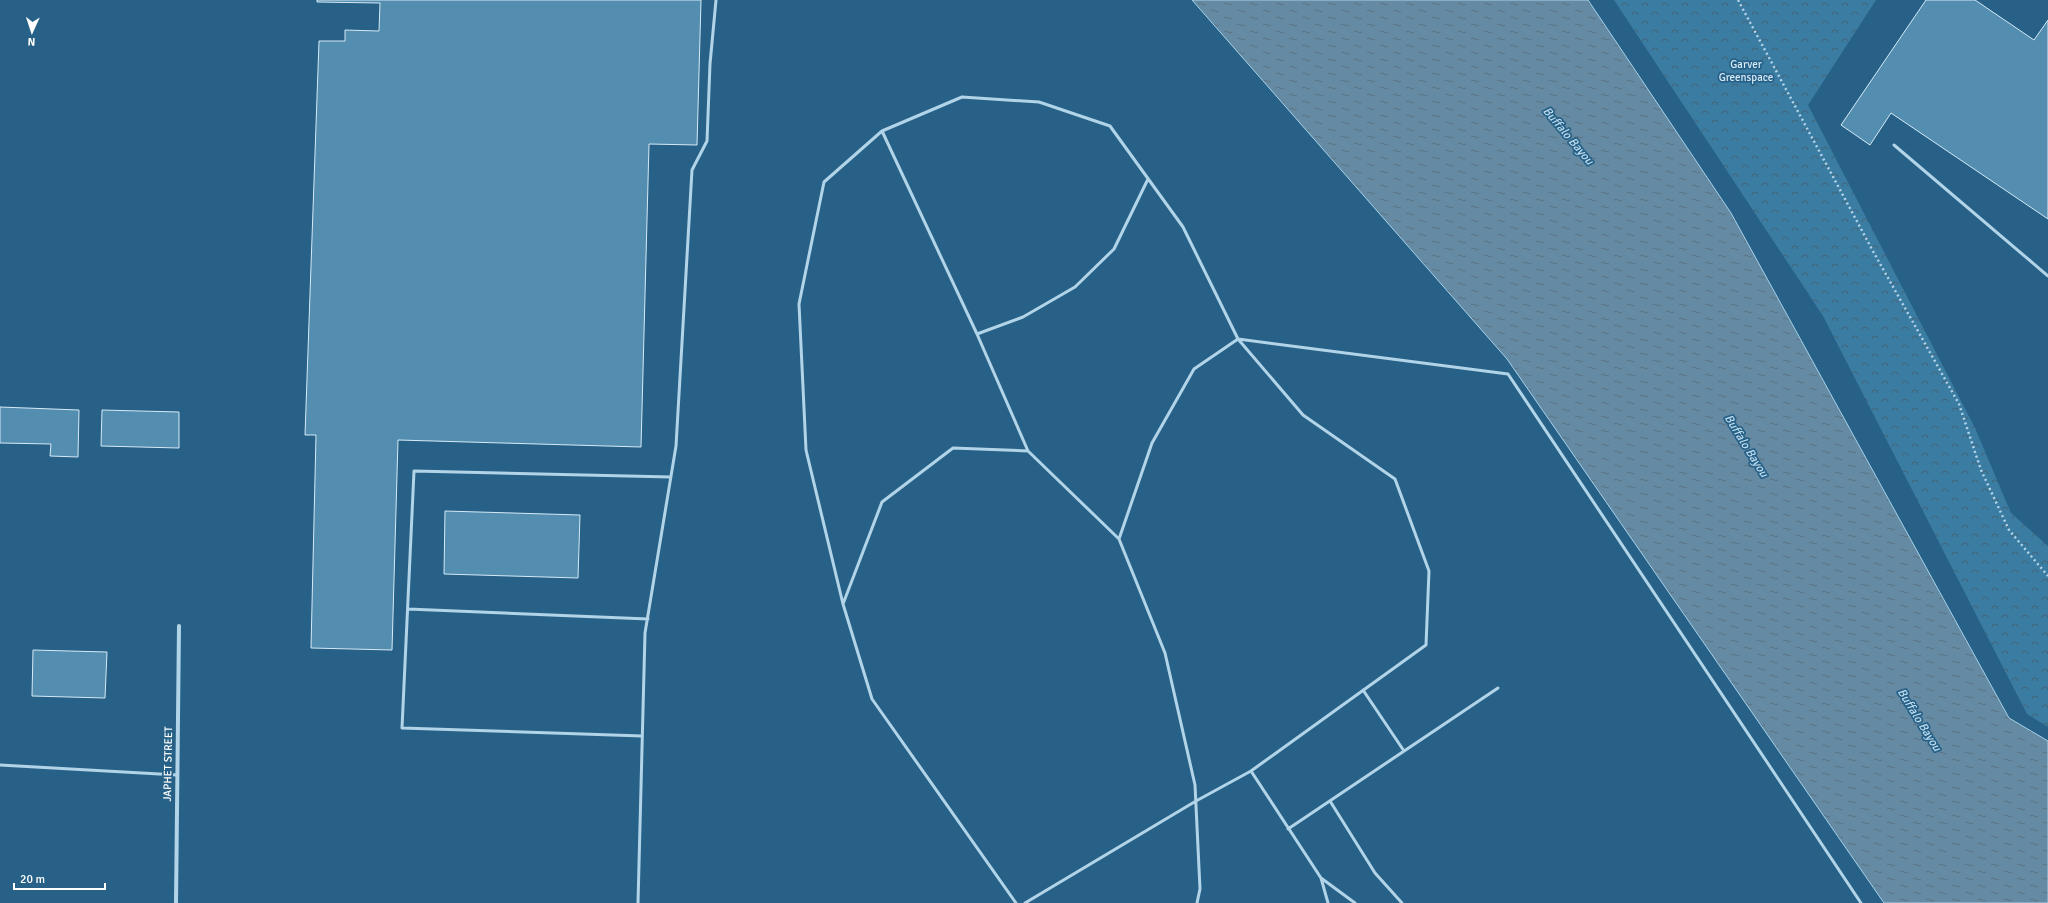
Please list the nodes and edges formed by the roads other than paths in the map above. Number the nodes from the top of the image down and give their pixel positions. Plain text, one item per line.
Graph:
1 (716, 0) edge
2 (882, 132) junction
3 (1894, 145) dead end
4 (1148, 179) junction
5 (2048, 276) edge
6 (977, 334) junction
7 (1238, 339) junction
8 (1028, 451) junction
9 (671, 477) junction
10 (1119, 539) junction
11 (843, 604) junction
12 (408, 609) junction
13 (648, 619) junction
14 (179, 626) dead end
15 (1498, 688) dead end
16 (1363, 690) junction
17 (642, 736) junction
18 (1404, 751) junction
19 (0, 765) edge
20 (1251, 771) junction
21 (177, 775) junction
22 (1196, 801) junction
23 (1330, 801) junction
24 (1288, 829) junction
25 (1321, 878) junction
26 (176, 903) edge
27 (638, 903) edge
28 (1016, 903) edge
29 (1025, 903) edge
30 (1197, 903) edge
31 (1328, 903) edge
32 (1355, 903) edge
33 (1402, 903) edge
34 (1861, 903) edge

1 - 9 lane
2 - 4 lane
2 - 6 lane
2 - 11 lane
3 - 5 lane
4 - 6 lane
4 - 7 lane
6 - 8 lane
7 - 10 lane
7 - 16 lane
7 - 34 lane
8 - 10 lane
8 - 11 lane
9 - 12 lane
9 - 13 lane
10 - 22 lane
11 - 28 lane
12 - 13 lane
12 - 17 lane
13 - 17 lane
14 - 21 street, JAPHET STREET
15 - 18 lane
16 - 18 lane
16 - 20 lane
17 - 27 lane
18 - 23 lane
19 - 21 lane
20 - 22 lane
20 - 24 lane
21 - 26 street, JAPHET STREET
22 - 29 lane
22 - 30 lane
23 - 24 lane
23 - 33 lane
24 - 25 lane
25 - 31 lane
25 - 32 lane

